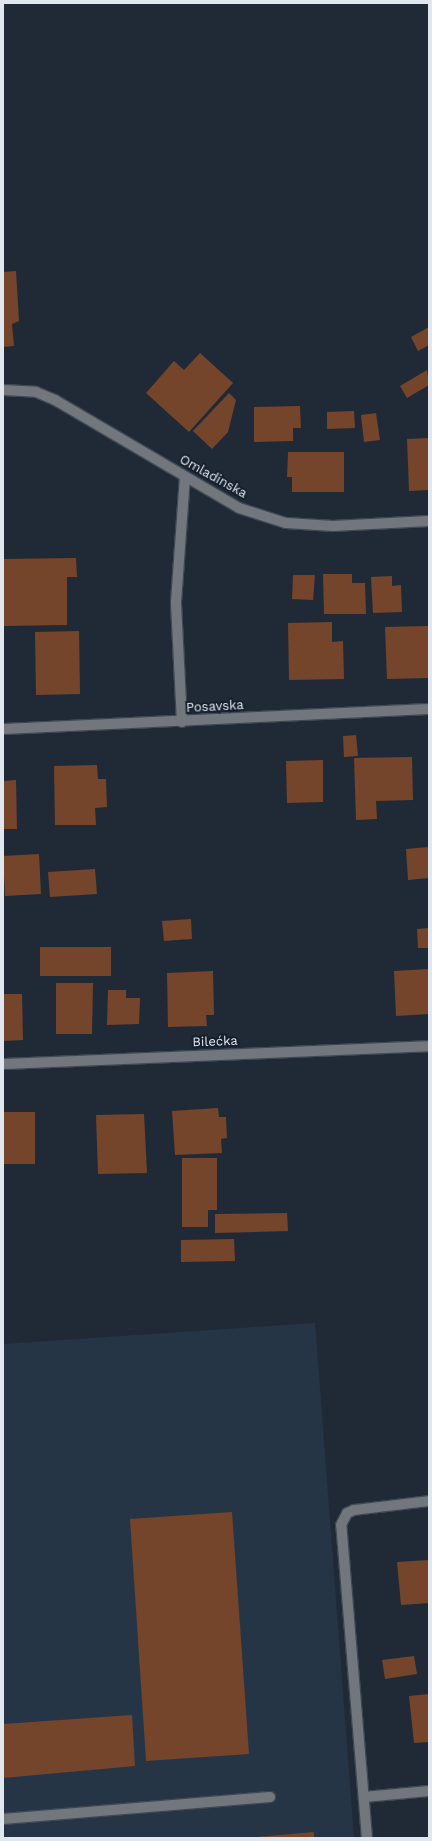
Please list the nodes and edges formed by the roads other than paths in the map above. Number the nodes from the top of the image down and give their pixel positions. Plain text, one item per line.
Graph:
1 (3, 390) edge
2 (185, 477) junction
3 (429, 521) edge
4 (429, 709) edge
5 (182, 722) junction
6 (3, 729) edge
7 (429, 1046) edge
8 (3, 1064) edge
9 (429, 1501) edge
10 (429, 1791) edge
11 (364, 1797) junction
12 (270, 1798) dead end
13 (3, 1819) edge
14 (367, 1838) edge

1 - 2 street, Omladinska
2 - 3 street, Omladinska
2 - 5 street
4 - 5 street, Posavska
5 - 6 street, Posavska
7 - 8 street, Bilećka
9 - 11 street
10 - 11 street
11 - 14 street
12 - 13 street

